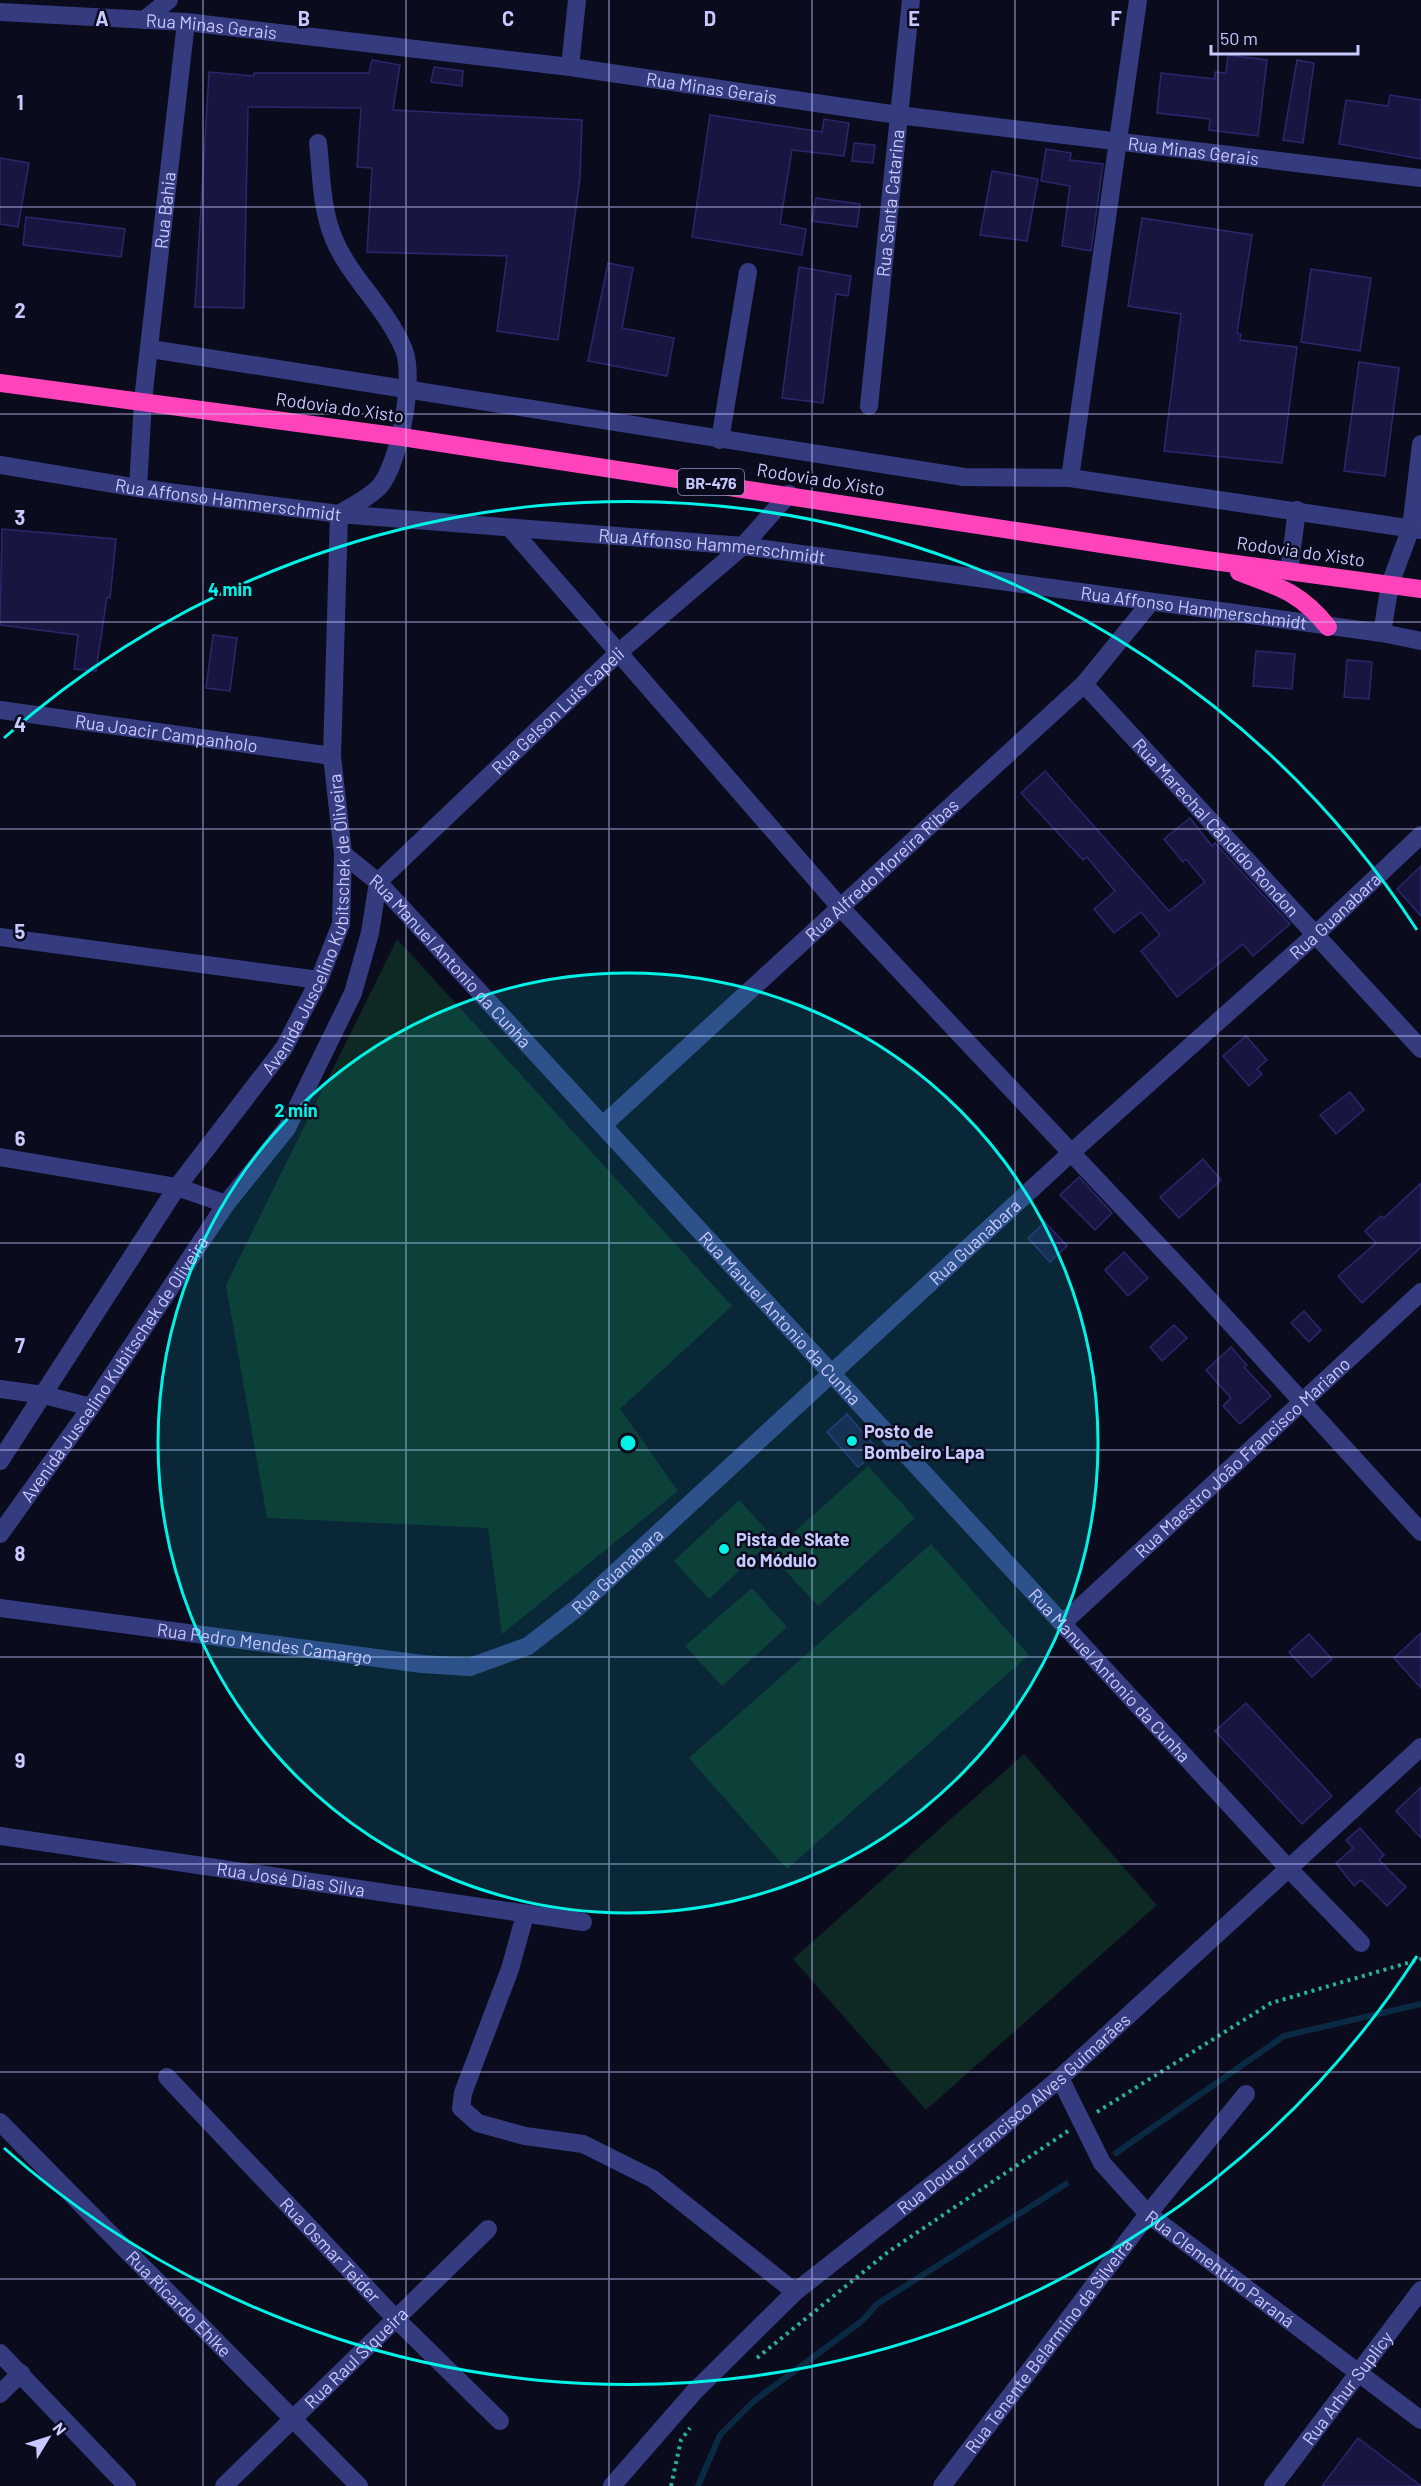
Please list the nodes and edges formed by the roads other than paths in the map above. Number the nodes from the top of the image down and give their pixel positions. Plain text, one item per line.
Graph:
1 (169, 0) edge
2 (577, 0) edge
3 (911, 0) edge
4 (1138, 0) edge
5 (0, 12) edge
6 (144, 20) junction
7 (186, 22) junction
8 (570, 67) junction
9 (898, 115) junction
10 (318, 143) dead end
11 (1120, 143) junction
12 (1421, 178) edge
13 (748, 272) dead end
14 (151, 349) junction
15 (0, 382) edge
16 (406, 390) junction
17 (143, 400) junction
18 (868, 406) dead end
19 (402, 437) junction
20 (720, 441) junction
21 (1421, 444) edge
22 (0, 465) edge
23 (1070, 478) junction
24 (138, 488) junction
25 (789, 494) junction
26 (1297, 510) junction
27 (339, 514) junction
28 (510, 528) junction
29 (1416, 529) edge
30 (743, 546) junction
31 (1206, 560) junction
32 (1289, 571) junction
33 (1390, 584) junction
34 (1421, 589) edge
35 (1150, 603) junction
36 (1328, 627) junction
37 (1382, 633) junction
38 (1421, 641) edge
39 (618, 653) junction
40 (1084, 684) junction
41 (0, 710) edge
42 (332, 756) junction
43 (1421, 836) edge
44 (343, 854) junction
45 (378, 882) junction
46 (840, 907) junction
47 (1316, 934) junction
48 (0, 937) edge
49 (319, 980) junction
50 (1421, 1049) edge
51 (603, 1125) junction
52 (1072, 1152) junction
53 (0, 1157) edge
54 (177, 1187) junction
55 (226, 1204) junction
56 (1421, 1292) edge
57 (832, 1373) junction
58 (0, 1389) edge
59 (44, 1395) junction
60 (1303, 1401) junction
61 (91, 1407) junction
62 (0, 1461) edge
63 (1421, 1532) edge
64 (0, 1534) edge
65 (0, 1608) edge
66 (1063, 1623) junction
67 (528, 1646) joint
68 (1421, 1748) edge
69 (0, 1836) edge
70 (1288, 1869) junction
71 (525, 1915) junction
72 (583, 1922) dead end
73 (1361, 1943) dead end
74 (167, 2076) dead end
75 (1060, 2078) junction
76 (1246, 2094) dead end
77 (0, 2122) edge
78 (1148, 2214) junction
79 (488, 2229) dead end
80 (1421, 2290) edge
81 (795, 2292) junction
82 (396, 2319) junction
83 (0, 2353) edge
84 (1358, 2372) junction
85 (21, 2373) junction
86 (0, 2394) edge
87 (293, 2418) junction
88 (1421, 2420) edge
89 (500, 2421) dead end
90 (128, 2486) edge
91 (224, 2486) edge
92 (359, 2486) edge
93 (612, 2486) edge
94 (942, 2486) edge
95 (1273, 2486) edge

1 - 6 street
2 - 8 street
3 - 9 street, Rua Santa Catarina
4 - 11 street
5 - 6 street, Rua Minas Gerais
6 - 7 street, Rua Minas Gerais
7 - 8 street, Rua Minas Gerais
7 - 14 street, Rua Bahia
8 - 9 street, Rua Minas Gerais
9 - 11 street, Rua Minas Gerais
9 - 18 street, Rua Santa Catarina
10 - 16 street
11 - 12 street, Rua Minas Gerais
11 - 23 street
13 - 20 street
14 - 16 street
14 - 17 street, Rua Bahia
15 - 17 highway, Rodovia do Xisto / BR-476
16 - 19 street
16 - 20 street
17 - 19 highway, Rodovia do Xisto / BR-476
17 - 24 street, Rua Bahia
19 - 25 highway, Rodovia do Xisto / BR-476
19 - 27 street
20 - 23 street
21 - 29 street
22 - 24 street, Rua Affonso Hammerschmidt
23 - 26 street
24 - 27 street, Rua Affonso Hammerschmidt
25 - 30 street, Rua Gelson Luis Capeli
25 - 31 highway, Rodovia do Xisto / BR-476
26 - 29 street
26 - 32 street
27 - 28 street, Rua Affonso Hammerschmidt
27 - 42 street, Avenida Juscelino Kubitschek de Oliveira
28 - 30 street, Rua Affonso Hammerschmidt
28 - 39 street
29 - 33 street
30 - 35 street, Rua Affonso Hammerschmidt
30 - 39 street, Rua Gelson Luis Capeli
31 - 32 highway, Rodovia do Xisto / BR-476
31 - 36 highway
32 - 33 highway, Rodovia do Xisto / BR-476
33 - 34 highway, Rodovia do Xisto / BR-476
33 - 37 street
35 - 36 street, Rua Affonso Hammerschmidt
35 - 40 street, Rua Alfredo Moreira Ribas
36 - 37 street, Rua Affonso Hammerschmidt
37 - 38 street, Rua Affonso Hammerschmidt
39 - 45 street, Rua Gelson Luis Capeli
39 - 46 street
40 - 46 street, Rua Alfredo Moreira Ribas
40 - 47 street, Rua Marechal Cândido Rondon
41 - 42 street, Rua Joacir Campanholo
42 - 44 street, Avenida Juscelino Kubitschek de Oliveira
43 - 47 street, Rua Guanabara
44 - 45 street, Rua Manuel Antonio da Cunha
44 - 49 street, Avenida Juscelino Kubitschek de Oliveira
45 - 51 street, Rua Manuel Antonio da Cunha
45 - 55 street, Avenida Juscelino Kubitschek de Oliveira
46 - 51 street, Rua Alfredo Moreira Ribas
46 - 52 street
47 - 50 street, Rua Marechal Cândido Rondon
47 - 52 street, Rua Guanabara
48 - 49 street
49 - 54 street, Avenida Juscelino Kubitschek de Oliveira
51 - 57 street, Rua Manuel Antonio da Cunha
52 - 57 street, Rua Guanabara
52 - 60 street
53 - 54 street
54 - 55 street
54 - 59 street, Avenida Juscelino Kubitschek de Oliveira
55 - 61 street, Avenida Juscelino Kubitschek de Oliveira
56 - 60 street, Rua Maestro João Francisco Mariano
57 - 66 street, Rua Manuel Antonio da Cunha
57 - 67 street, Rua Guanabara
58 - 59 street
59 - 61 street
59 - 62 street, Avenida Juscelino Kubitschek de Oliveira
60 - 63 street
60 - 66 street, Rua Maestro João Francisco Mariano
61 - 64 street, Avenida Juscelino Kubitschek de Oliveira
65 - 67 street, Rua Pedro Mendes Camargo
66 - 70 street, Rua Manuel Antonio da Cunha
68 - 70 street, Rua Doutor Francisco Alves Guimarães
69 - 71 street, Rua José Dias Silva
70 - 73 street, Rua Manuel Antonio da Cunha
70 - 75 street, Rua Doutor Francisco Alves Guimarães
71 - 72 street, Rua José Dias Silva
71 - 81 street
74 - 82 street, Rua Osmar Teider
75 - 78 street, Rua Clementino Paraná
75 - 81 street, Rua Doutor Francisco Alves Guimarães
76 - 78 street, Rua Tenente Belarmino da Silveira
77 - 87 street, Rua Ricardo Ehlke
78 - 84 street, Rua Clementino Paraná
78 - 94 street, Rua Tenente Belarmino da Silveira
79 - 82 street, Rua Raul Siqueira
80 - 84 street, Rua Arhur Suplicy
81 - 93 street, Rua Doutor Francisco Alves Guimarães
82 - 87 street, Rua Raul Siqueira
82 - 89 street, Rua Osmar Teider
83 - 85 street
84 - 88 street, Rua Clementino Paraná
84 - 95 street, Rua Arhur Suplicy
85 - 86 street
85 - 90 street
87 - 91 street, Rua Raul Siqueira
87 - 92 street, Rua Ricardo Ehlke

